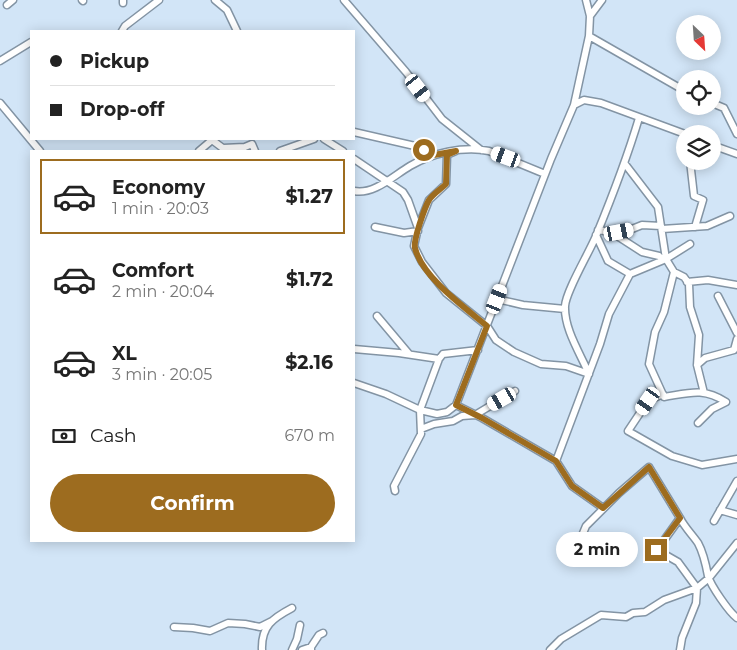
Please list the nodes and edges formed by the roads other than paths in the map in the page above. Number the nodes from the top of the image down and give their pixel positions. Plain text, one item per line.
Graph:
1 (159, 0) edge
2 (215, 0) edge
3 (344, 0) edge
4 (586, 0) edge
5 (602, 0) edge
6 (590, 16) junction
7 (123, 30) edge
8 (236, 30) edge
9 (589, 36) junction
10 (30, 43) edge
11 (0, 61) edge
12 (676, 87) edge
13 (0, 103) edge
14 (574, 105) junction
15 (721, 107) edge
16 (639, 118) junction
17 (676, 131) edge
18 (355, 132) edge
19 (737, 134) edge
20 (30, 139) edge
21 (31, 140) edge
22 (211, 140) edge
23 (213, 140) edge
24 (311, 140) edge
25 (326, 140) edge
26 (252, 142) edge
27 (721, 148) edge
28 (225, 149) edge
29 (39, 150) edge
30 (200, 150) edge
31 (283, 150) edge
32 (341, 150) edge
33 (481, 150) junction
34 (456, 151) junction
35 (737, 154) edge
36 (434, 155) junction
37 (355, 160) edge
38 (625, 164) junction
39 (691, 170) edge
40 (545, 174) junction
41 (386, 182) junction
42 (355, 191) edge
43 (730, 216) dead end
44 (695, 226) junction
45 (375, 227) dead end
46 (662, 227) junction
47 (418, 230) junction
48 (611, 232) junction
49 (597, 233) junction
50 (690, 244) dead end
51 (665, 260) junction
52 (674, 272) junction
53 (630, 274) junction
54 (687, 282) junction
55 (737, 285) edge
56 (718, 296) dead end
57 (497, 299) junction
58 (565, 310) junction
59 (377, 316) dead end
60 (487, 326) junction
61 (737, 333) edge
62 (737, 340) edge
63 (355, 350) edge
64 (478, 350) junction
65 (409, 354) junction
66 (438, 359) junction
67 (697, 365) junction
68 (589, 374) junction
69 (355, 383) edge
70 (515, 391) dead end
71 (704, 393) junction
72 (663, 394) junction
73 (456, 405) junction
74 (420, 410) junction
75 (475, 415) junction
76 (698, 423) dead end
77 (421, 429) junction
78 (737, 459) edge
79 (556, 461) junction
80 (737, 481) edge
81 (394, 491) dead end
82 (603, 508) junction
83 (720, 510) junction
84 (737, 515) edge
85 (680, 518) junction
86 (714, 521) dead end
87 (737, 542) edge
88 (576, 550) dead end
89 (709, 578) junction
90 (697, 588) junction
91 (292, 608) dead end
92 (737, 618) edge
93 (272, 621) junction
94 (300, 625) dead end
95 (174, 627) dead end
96 (323, 633) dead end
97 (311, 649) edge
98 (262, 650) edge
99 (292, 650) edge
100 (302, 650) edge
101 (550, 650) edge
102 (680, 650) edge

1 - 7 street
2 - 8 street
3 - 33 street
4 - 6 street
5 - 6 street
6 - 9 street
9 - 12 street
9 - 14 street
10 - 11 street
13 - 20 street
14 - 16 street
14 - 40 street
15 - 19 street
16 - 17 street
16 - 38 street
18 - 36 street
21 - 29 street
22 - 30 street
23 - 28 street
24 - 31 street
25 - 32 street
26 - 28 street
27 - 35 street
33 - 34 street
33 - 40 street
34 - 36 street
34 - 47 street
36 - 41 street
37 - 41 street
38 - 46 street
38 - 49 street
39 - 44 street
40 - 57 street
41 - 42 street
41 - 47 street
43 - 44 street
44 - 46 street
45 - 47 street
46 - 48 street
46 - 51 street
47 - 60 street
48 - 49 street
48 - 51 street
49 - 53 street
49 - 58 street
50 - 51 street
51 - 52 street
51 - 53 street
52 - 54 street
52 - 72 street
53 - 68 street
54 - 55 street
54 - 67 street
56 - 61 street
57 - 58 street
57 - 60 street
58 - 68 street
59 - 65 street
60 - 64 street
60 - 68 street
62 - 67 street
63 - 65 street
64 - 66 street
64 - 73 street
65 - 66 street
66 - 74 street
67 - 71 street
68 - 79 street
69 - 74 street
70 - 75 street
71 - 72 street
71 - 76 street
72 - 78 street
73 - 74 street
73 - 75 street
74 - 77 street
75 - 77 street
75 - 79 street
77 - 81 street
79 - 82 street
80 - 83 street
82 - 85 street
82 - 88 street
83 - 84 street
83 - 86 street
85 - 89 street
85 - 90 street
87 - 89 street
89 - 90 street
89 - 92 street
90 - 101 street
90 - 102 street
91 - 93 street
93 - 95 street
93 - 98 street
94 - 99 street
96 - 97 street
97 - 100 street

